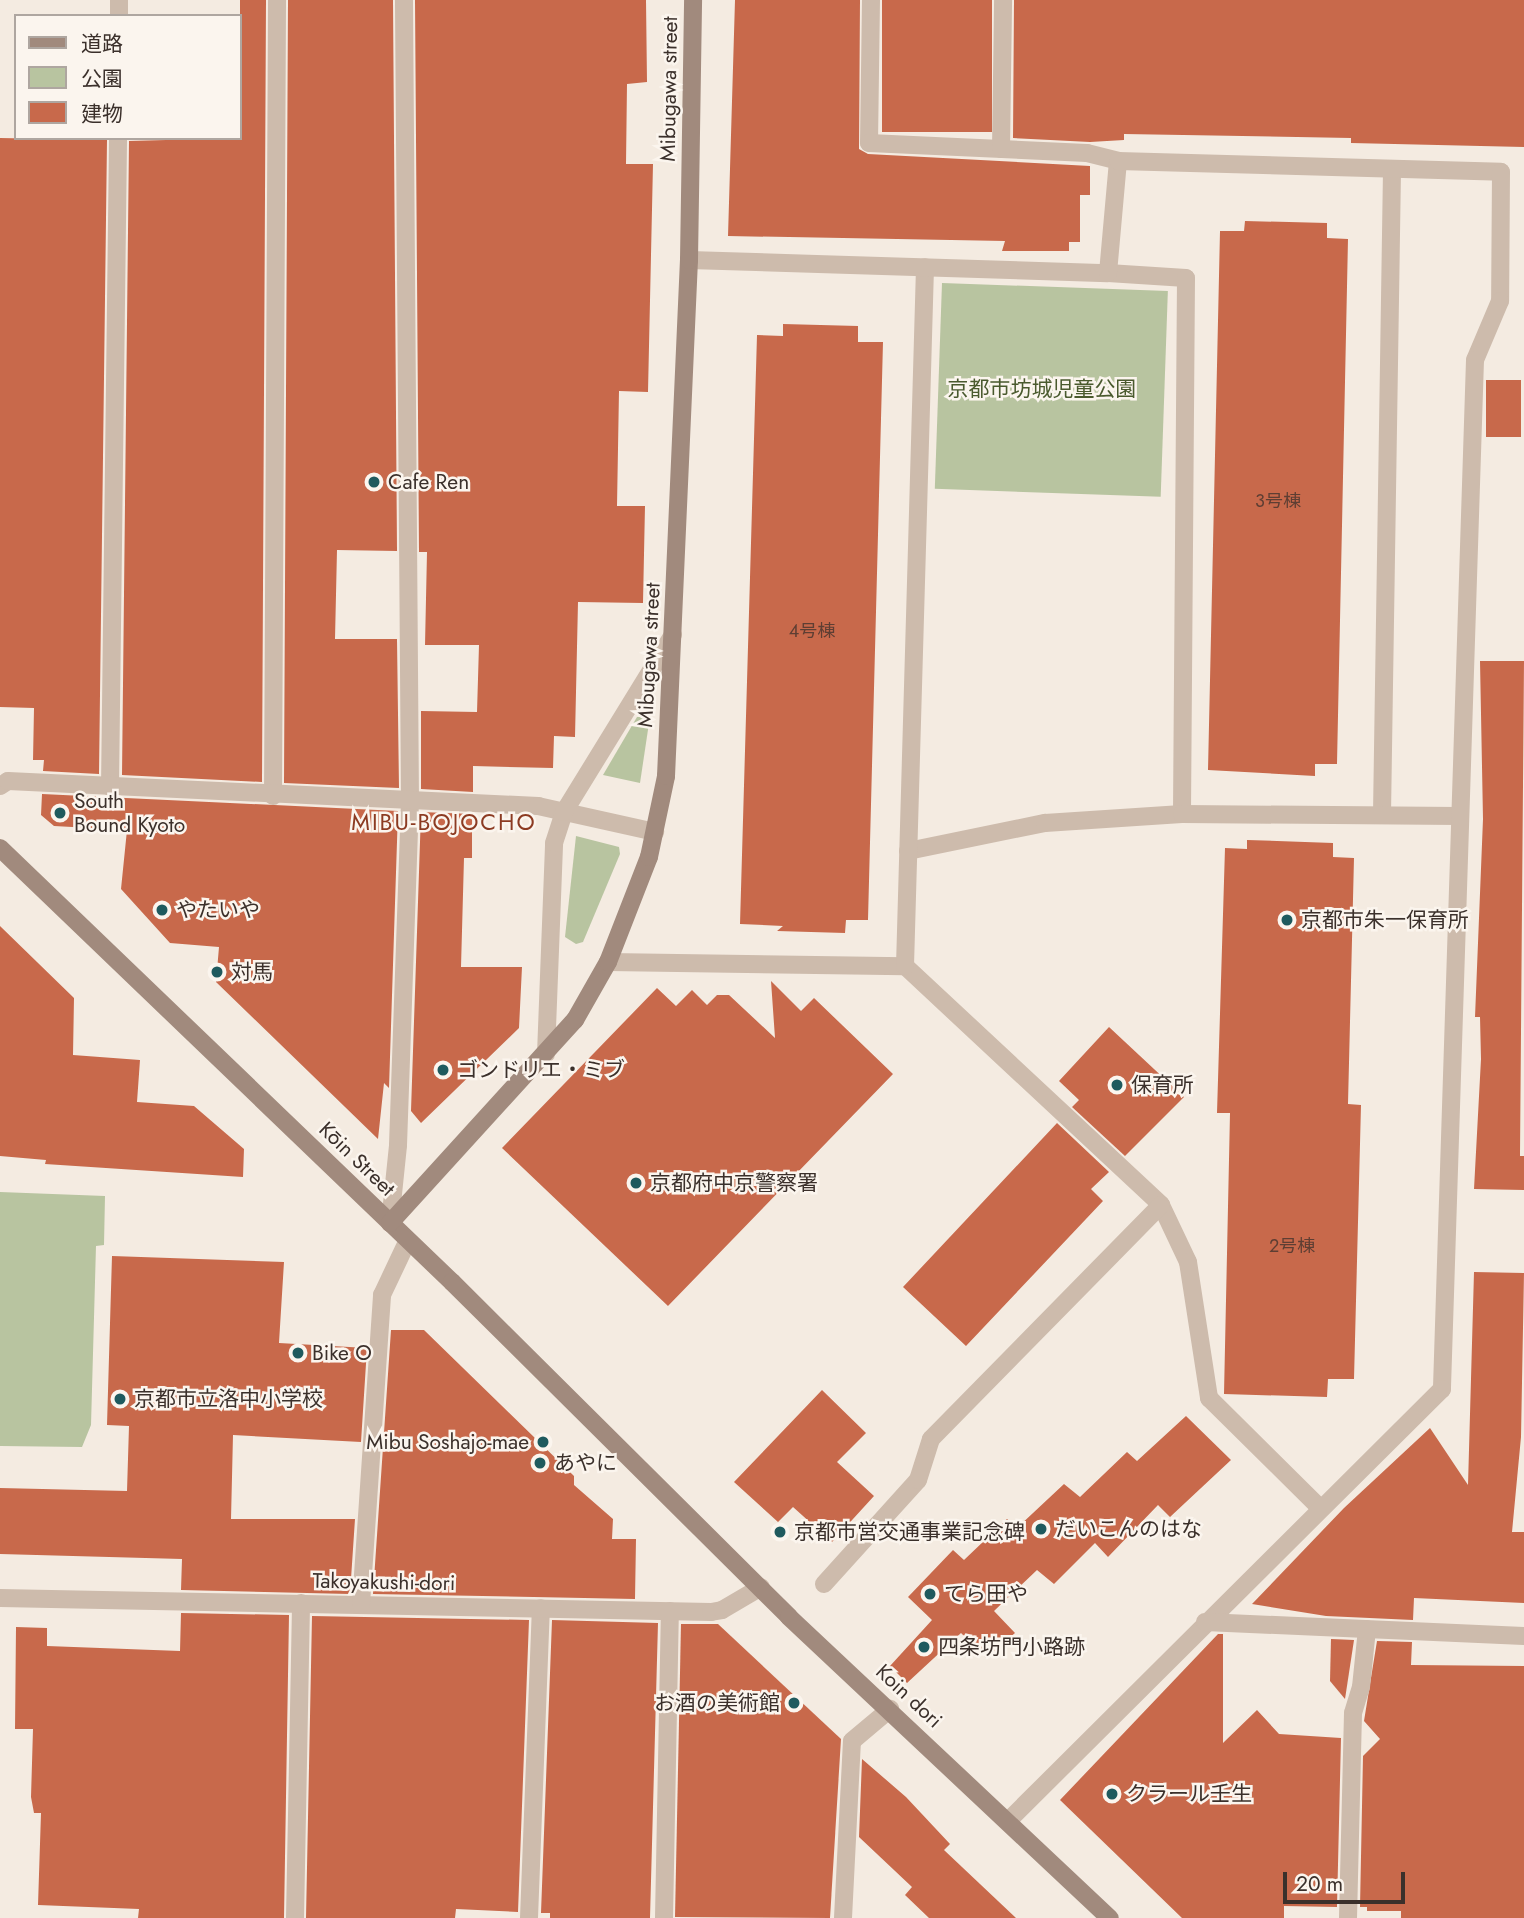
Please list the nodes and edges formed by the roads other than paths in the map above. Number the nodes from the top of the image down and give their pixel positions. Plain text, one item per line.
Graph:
1 (277, 0) edge
2 (404, 0) edge
3 (693, 0) edge
4 (871, 0) edge
5 (1003, 0) edge
6 (118, 140) edge
7 (1001, 149) junction
8 (1118, 162) junction
9 (1392, 170) junction
10 (689, 260) junction
11 (925, 267) junction
12 (1108, 273) junction
13 (673, 635) junction
14 (0, 786) edge
15 (110, 787) junction
16 (272, 796) junction
17 (410, 803) junction
18 (564, 811) junction
19 (1182, 814) junction
20 (1382, 814) junction
21 (1459, 816) junction
22 (655, 832) junction
23 (0, 848) edge
24 (908, 851) junction
25 (608, 962) junction
26 (905, 966) junction
27 (546, 1054) junction
28 (1161, 1205) junction
29 (390, 1223) junction
30 (408, 1242) junction
31 (1319, 1507) junction
32 (824, 1584) dead end
33 (761, 1587) junction
34 (0, 1598) edge
35 (301, 1603) junction
36 (361, 1604) junction
37 (541, 1608) junction
38 (670, 1611) junction
39 (1205, 1622) junction
40 (1367, 1629) junction
41 (1524, 1636) edge
42 (890, 1709) junction
43 (1009, 1820) junction
44 (295, 1918) edge
45 (528, 1918) edge
46 (664, 1918) edge
47 (844, 1918) edge
48 (1110, 1918) edge
49 (1348, 1918) edge

1 - 16 street
2 - 17 street
3 - 10 street, Mibugawa street
4 - 7 street
5 - 7 street
6 - 15 street
7 - 8 street
8 - 9 street
8 - 12 street
9 - 20 street
9 - 21 street
10 - 11 street
10 - 13 street, Mibugawa street
11 - 12 street
11 - 24 street
12 - 19 street
13 - 18 street
13 - 22 street, Mibugawa street
14 - 15 street
15 - 16 street
16 - 17 street
17 - 18 street
17 - 29 street
18 - 22 street
18 - 27 street
19 - 20 street
19 - 24 street
20 - 21 street
21 - 31 street
22 - 25 street, Mibugawa street
23 - 29 street, Kōin Street
24 - 26 street
25 - 26 street
25 - 27 street, Mibugawa street
26 - 28 street
27 - 29 street, Mibugawa street
28 - 31 street
28 - 32 street
29 - 30 street, Kōin Street
30 - 33 street, Kōin Street
30 - 36 street
31 - 39 street
33 - 38 street, Takoyakushi-dori
33 - 42 street, Koin dori
34 - 35 street, Takoyakushi-dori
35 - 36 street, Takoyakushi-dori
35 - 44 street
36 - 37 street, Takoyakushi-dori
37 - 38 street, Takoyakushi-dori
37 - 45 street
38 - 46 street
39 - 40 street
39 - 43 street
40 - 41 street
40 - 49 street
42 - 43 street, Koin dori
42 - 47 street
43 - 48 street, Koin dori

